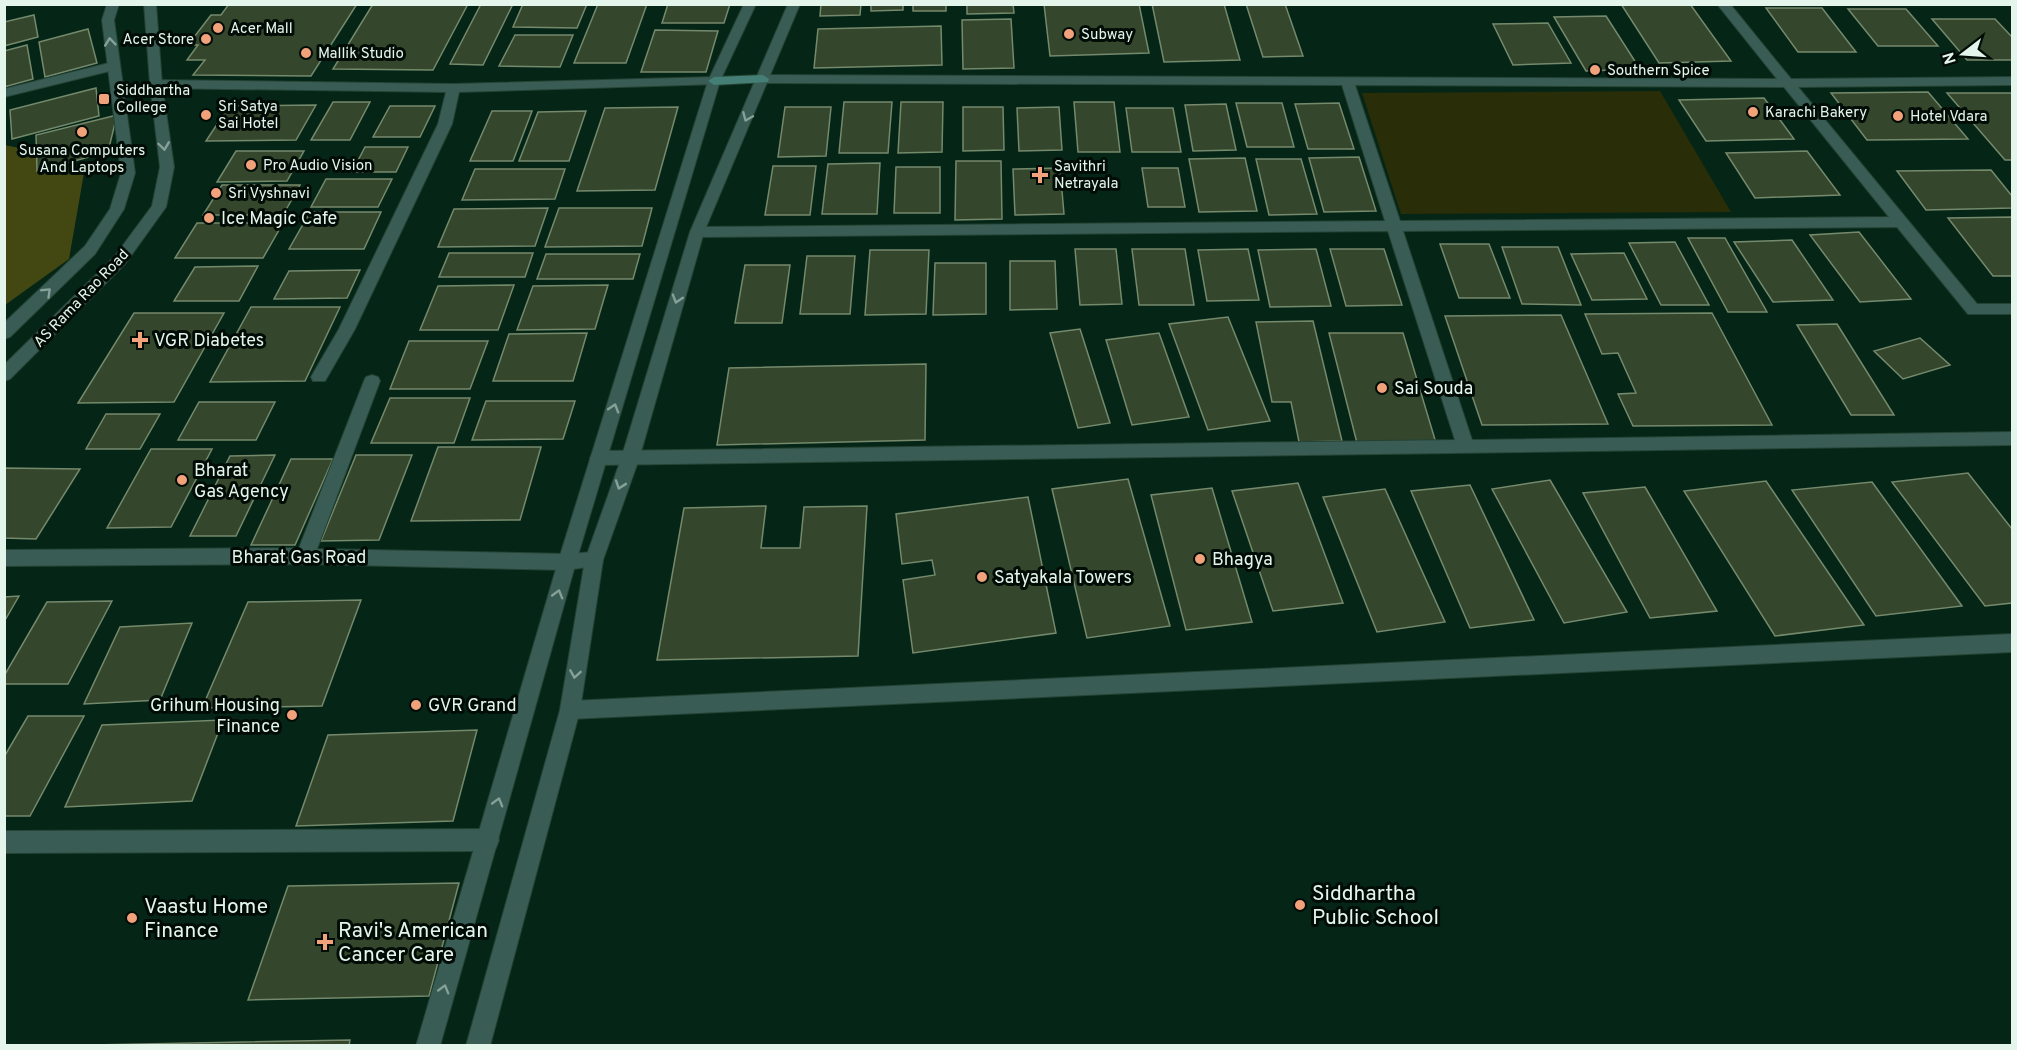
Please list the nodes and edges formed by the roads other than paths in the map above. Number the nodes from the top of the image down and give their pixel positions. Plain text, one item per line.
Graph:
1 (113, 4) edge
2 (150, 4) edge
3 (750, 4) edge
4 (794, 4) edge
5 (1723, 4) edge
6 (113, 66) junction
7 (762, 80) junction
8 (714, 81) junction
9 (2013, 81) edge
10 (1347, 82) junction
11 (1788, 83) junction
12 (156, 84) junction
13 (453, 88) junction
14 (4, 93) edge
15 (1902, 222) junction
16 (1394, 226) junction
17 (697, 232) junction
18 (2013, 309) edge
19 (4, 333) edge
20 (4, 375) edge
21 (319, 377) dead end
22 (372, 381) dead end
23 (2013, 439) edge
24 (1466, 448) junction
25 (599, 458) junction
26 (630, 459) junction
27 (305, 556) junction
28 (4, 558) edge
29 (594, 560) junction
30 (567, 562) junction
31 (2013, 642) edge
32 (570, 710) junction
33 (488, 840) junction
34 (4, 842) edge
35 (428, 1046) edge
36 (478, 1046) edge

6 -> 1 street, AS Rama Rao Road
2 - 12 street, AS Rama Rao Road
3 - 8 street
4 - 7 street
5 - 11 street
6 - 14 street
19 -> 6 street, AS Rama Rao Road
7 - 8 main road
7 - 10 street
7 -> 17 street
8 - 13 street
25 -> 8 street
9 - 11 street
10 - 11 street
10 - 16 street
11 - 15 street
12 - 13 street
12 -> 20 street, AS Rama Rao Road
13 - 21 street
15 - 16 street
15 - 18 street
16 - 17 street
16 - 24 street
17 -> 26 street
22 - 27 street
23 - 24 street
24 - 26 street
25 - 26 street
25 - 30 street
26 -> 29 street
27 - 28 street, Bharat Gas Road
27 - 30 street, Bharat Gas Road
29 - 30 street, Bharat Gas Road
29 -> 32 street
33 -> 30 street
31 - 32 street
32 - 36 street
33 - 34 street
35 -> 33 street

